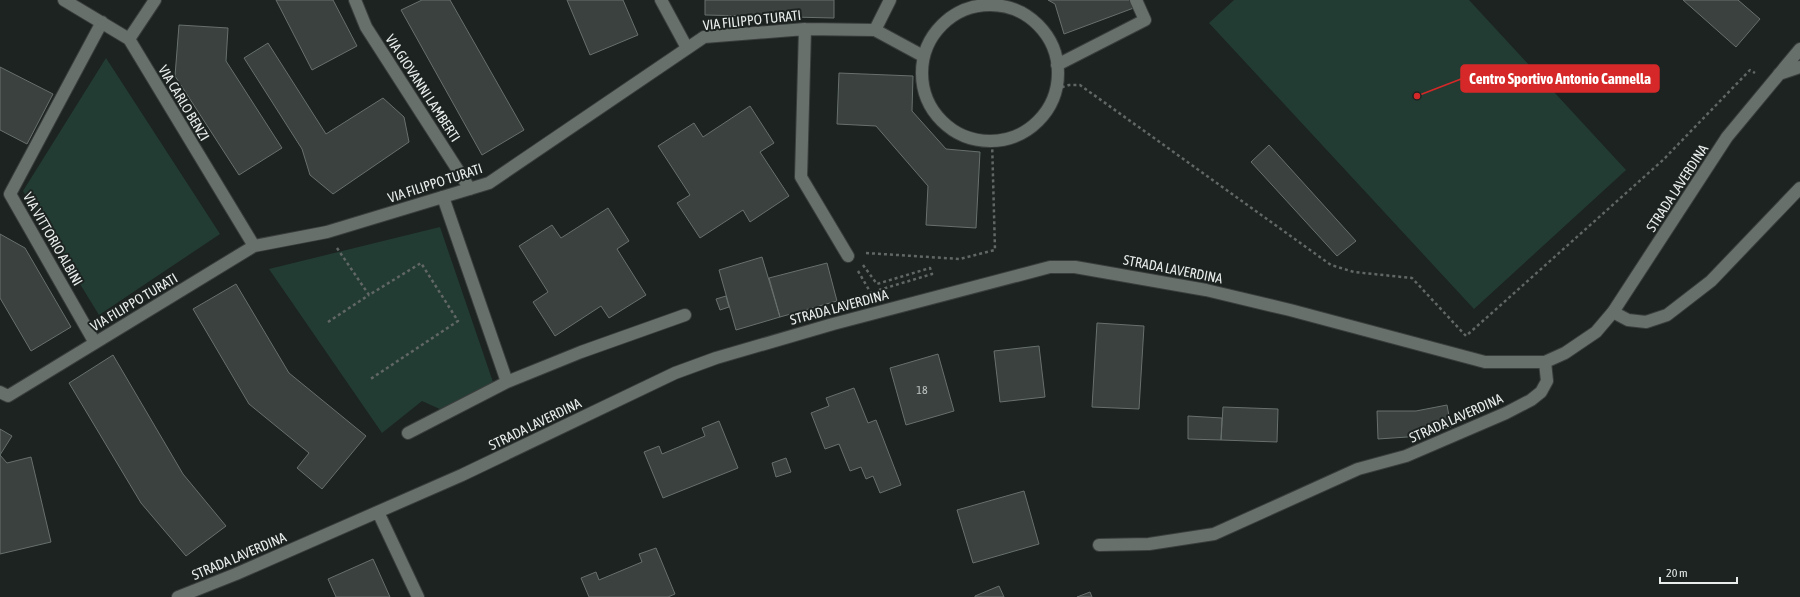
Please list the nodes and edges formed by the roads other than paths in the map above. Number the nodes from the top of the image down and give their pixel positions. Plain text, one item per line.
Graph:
1 (64, 0) edge
2 (155, 0) edge
3 (355, 0) edge
4 (661, 0) edge
5 (890, 0) edge
6 (1136, 0) edge
7 (102, 22) junction
8 (805, 29) junction
9 (875, 30) junction
10 (128, 40) junction
11 (687, 48) junction
12 (1800, 49) edge
13 (923, 56) junction
14 (1057, 65) junction
15 (1800, 67) edge
16 (1779, 74) junction
17 (1800, 188) edge
18 (470, 189) junction
19 (443, 197) junction
20 (254, 246) junction
21 (851, 254) road end
22 (1613, 312) junction
23 (685, 316) dead end
24 (95, 343) junction
25 (1545, 362) junction
26 (507, 382) junction
27 (0, 392) edge
28 (408, 433) dead end
29 (378, 512) junction
30 (1099, 545) dead end
31 (178, 597) edge
32 (418, 597) edge

1 - 7 street, VIA CARLO BENZI
2 - 10 street
3 - 18 street, VIA GIOVANNI LAMBERTI
4 - 11 street
5 - 9 street
6 - 14 street
7 - 10 street, VIA CARLO BENZI
7 - 24 street, VIA VITTORIO ALBINI
8 - 9 street, VIA FILIPPO TURATI
8 - 11 street, VIA FILIPPO TURATI
8 - 21 street
9 - 13 street, VIA FILIPPO TURATI
10 - 20 street, VIA CARLO BENZI
11 - 18 street, VIA FILIPPO TURATI
12 - 16 street, STRADA LAVERDINA
13 - 14 street
13 - 14 street
15 - 16 street
16 - 22 street, STRADA LAVERDINA
17 - 22 street
18 - 19 street, VIA FILIPPO TURATI
19 - 20 street, VIA FILIPPO TURATI
19 - 26 street
20 - 24 street, VIA FILIPPO TURATI
22 - 25 street, STRADA LAVERDINA
23 - 26 street
24 - 27 street, VIA FILIPPO TURATI
25 - 29 street, STRADA LAVERDINA
25 - 30 street, STRADA LAVERDINA
26 - 28 street
29 - 31 street, STRADA LAVERDINA
29 - 32 street

